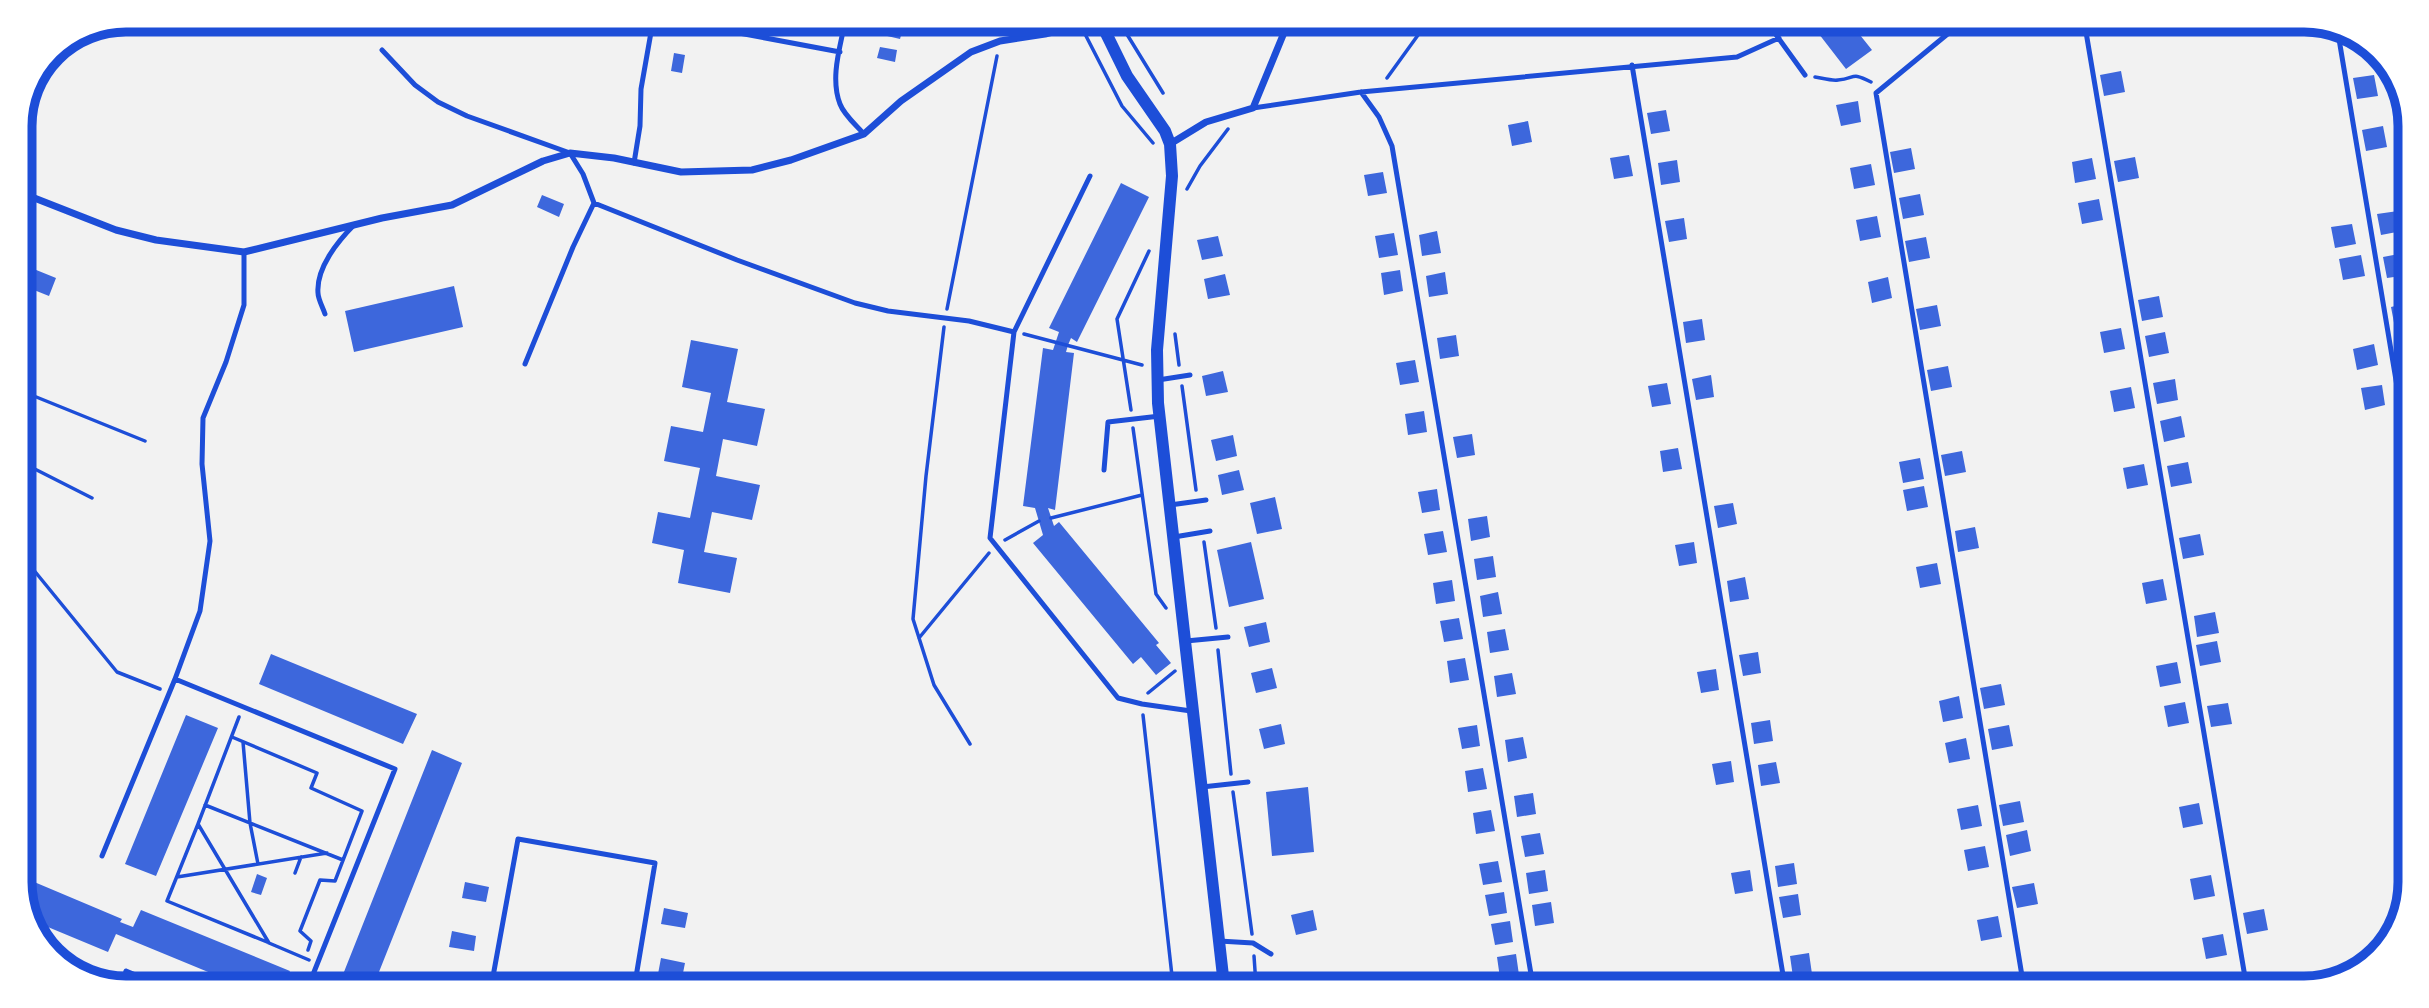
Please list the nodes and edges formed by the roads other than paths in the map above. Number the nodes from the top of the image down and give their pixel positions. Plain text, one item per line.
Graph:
1 (651, 32) edge
2 (734, 32) edge
3 (843, 32) edge
4 (1052, 32) edge
5 (1105, 32) edge
6 (1283, 32) edge
7 (1774, 32) edge
8 (1950, 32) edge
9 (2086, 32) edge
10 (1779, 38) junction
11 (2339, 39) edge
12 (382, 50) dead end
13 (840, 52) junction
14 (1632, 65) junction
15 (1805, 75) road end
16 (1361, 92) junction
17 (1252, 108) junction
18 (864, 134) junction
19 (1170, 144) junction
20 (570, 153) junction
21 (634, 163) junction
22 (1090, 176) dead end
23 (32, 197) edge
24 (594, 203) junction
25 (354, 225) junction
26 (244, 252) junction
27 (325, 314) dead end
28 (1014, 332) junction
29 (525, 364) dead end
30 (1158, 374) junction
31 (1190, 375) dead end
32 (2397, 388) edge
33 (1160, 416) junction
34 (1104, 470) dead end
35 (1206, 500) dead end
36 (1170, 505) junction
37 (1210, 531) dead end
38 (1174, 537) junction
39 (1228, 637) dead end
40 (1186, 641) junction
41 (174, 679) junction
42 (1195, 712) junction
43 (1248, 782) dead end
44 (1202, 788) junction
45 (102, 856) dead end
46 (1219, 941) junction
47 (1271, 954) dead end
48 (125, 976) edge
49 (138, 976) edge
50 (312, 976) edge
51 (493, 976) edge
52 (636, 976) edge
53 (1223, 976) edge
54 (1531, 976) edge
55 (1783, 976) edge
56 (2022, 976) edge
57 (2245, 976) edge

1 - 21 lane
2 - 13 lane
3 - 13 lane
4 - 18 street
5 - 19 street
6 - 17 street
7 - 10 lane
8 - 56 lane
9 - 57 lane
10 - 14 lane
10 - 15 lane
11 - 32 lane
12 - 20 lane
13 - 18 lane
14 - 16 lane
14 - 55 lane
16 - 17 lane
16 - 54 lane
17 - 19 street
18 - 21 street
19 - 30 street
20 - 21 street
20 - 24 lane
20 - 25 street
22 - 28 lane
23 - 26 street
24 - 28 lane
24 - 29 lane
25 - 26 street
25 - 27 lane
26 - 41 lane
28 - 42 lane
30 - 31 lane
30 - 33 street
33 - 34 lane
33 - 36 street
35 - 36 lane
36 - 38 street
37 - 38 lane
38 - 40 street
39 - 40 lane
40 - 42 street
41 - 45 lane
41 - 50 lane
42 - 44 street
43 - 44 lane
44 - 46 street
46 - 47 lane
46 - 53 street
48 - 49 lane
51 - 52 lane

